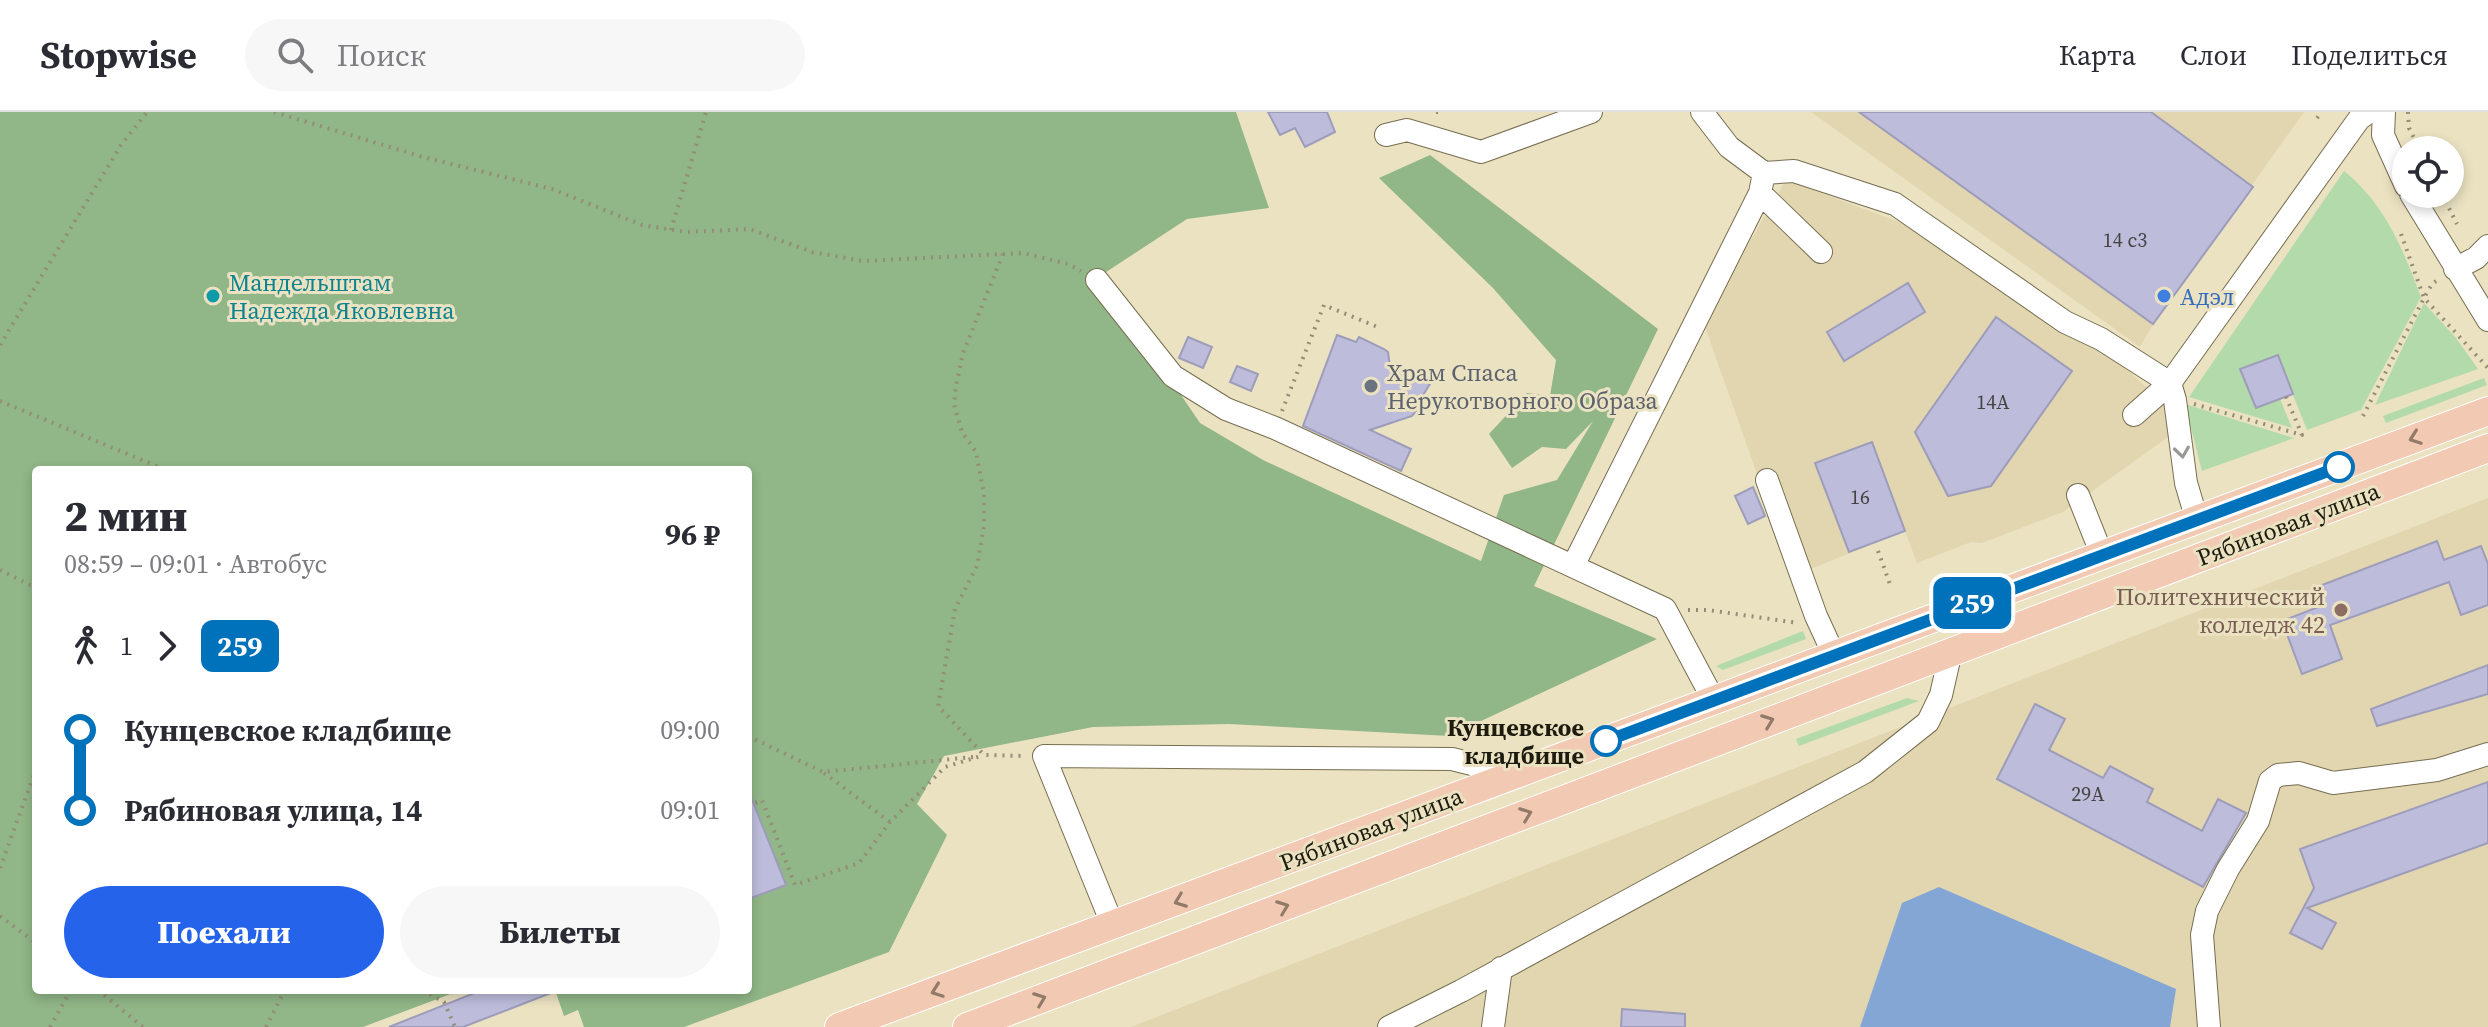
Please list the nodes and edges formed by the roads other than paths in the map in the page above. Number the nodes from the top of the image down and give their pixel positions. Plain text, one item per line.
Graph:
1 (1591, 112) edge
2 (1702, 112) edge
3 (2369, 112) edge
4 (2384, 112) edge
5 (1386, 135) dead end
6 (2392, 155) edge
7 (1762, 183) junction
8 (2419, 208) edge
9 (2488, 246) edge
10 (1821, 252) dead end
11 (2455, 269) junction
12 (1097, 280) road end
13 (2488, 320) edge
14 (2172, 391) junction
15 (2488, 411) edge
16 (2134, 415) dead end
17 (2488, 448) edge
18 (1767, 480) dead end
19 (2078, 495) dead end
20 (2197, 520) junction
21 (2102, 555) junction
22 (1573, 566) junction
23 (1951, 651) junction
24 (1834, 655) junction
25 (1713, 699) junction
26 (2488, 754) edge
27 (1516, 775) junction
28 (1113, 926) junction
29 (1501, 968) junction
30 (839, 1027) edge
31 (967, 1027) edge
32 (1389, 1027) edge
33 (1493, 1027) edge
34 (2209, 1027) edge

1 - 5 street
2 - 7 street
3 - 14 street
4 - 6 street
7 - 10 street
7 - 14 street
7 - 22 street
8 - 11 street
9 - 11 street
11 - 13 street
12 - 22 street
14 - 16 street
14 -> 20 street
15 -> 20 main road, Рябиновая улица
17 - 23 main road, Рябиновая улица
18 - 24 street
19 - 21 street
20 - 21 main road, Рябиновая улица
21 - 24 main road, Рябиновая улица
22 - 25 street
23 - 29 street
31 -> 23 main road, Рябиновая улица
24 - 25 main road, Рябиновая улица
25 - 27 main road, Рябиновая улица
26 - 34 street
27 -> 28 main road, Рябиновая улица
27 - 28 street
28 -> 30 main road, Рябиновая улица
29 - 32 street
29 - 33 street

